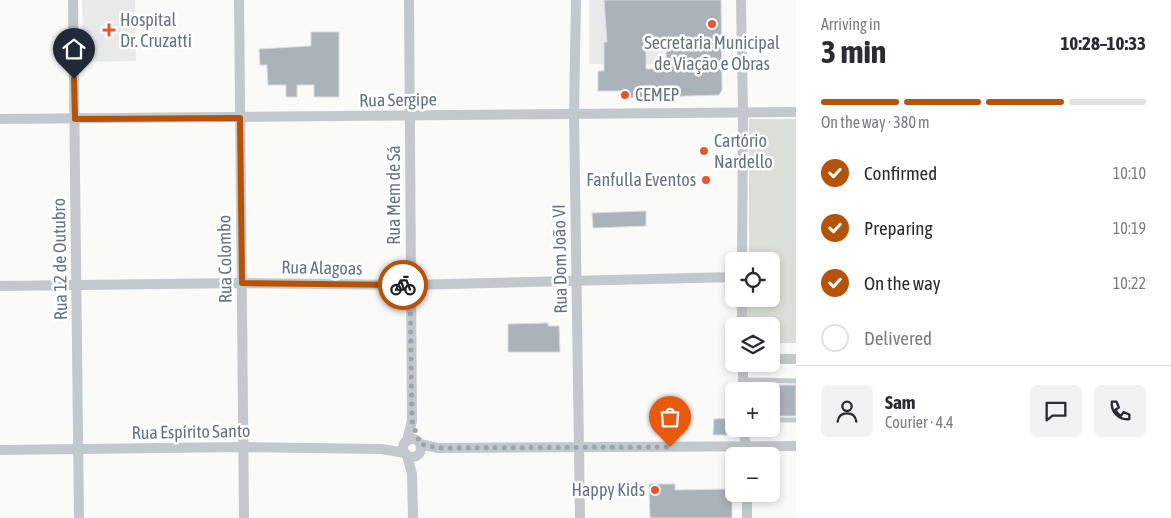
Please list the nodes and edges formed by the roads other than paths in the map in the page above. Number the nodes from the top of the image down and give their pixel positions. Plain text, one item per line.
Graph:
1 (74, 0) edge
2 (239, 0) edge
3 (409, 0) edge
4 (576, 0) edge
5 (741, 0) edge
6 (796, 112) edge
7 (744, 113) junction
8 (574, 114) junction
9 (410, 116) junction
10 (240, 118) junction
11 (0, 119) edge
12 (75, 119) junction
13 (742, 252) edge
14 (725, 277) edge
15 (577, 281) junction
16 (242, 283) junction
17 (76, 285) junction
18 (410, 285) junction
19 (0, 286) edge
20 (780, 359) edge
21 (796, 359) edge
22 (796, 381) edge
23 (780, 383) edge
24 (780, 420) edge
25 (796, 420) edge
26 (796, 446) edge
27 (243, 447) junction
28 (412, 448) junction
29 (580, 448) junction
30 (780, 448) edge
31 (0, 450) edge
32 (78, 450) junction
33 (725, 451) edge
34 (747, 502) edge
35 (78, 518) edge
36 (244, 518) edge
37 (413, 518) edge
38 (580, 518) edge
39 (747, 518) edge

1 - 12 street, Rua 12 de Outubro
2 - 10 street, Rua Colombo
3 - 9 street, Rua Mem de Sá
4 - 8 street, Rua Dom João VI
5 - 7 street
6 - 7 street, Rua Sergipe
7 - 8 street, Rua Sergipe
7 - 13 street
8 - 9 street, Rua Sergipe
8 - 15 street, Rua Dom João VI
9 - 10 street, Rua Sergipe
9 - 18 street, Rua Mem de Sá
10 - 12 street, Rua Sergipe
10 - 16 street, Rua Colombo
11 - 12 street, Rua Sergipe
12 - 17 street, Rua 12 de Outubro
14 - 15 street, Rua Alagoas
15 - 18 street, Rua Alagoas
15 - 29 street, Rua Dom João VI
16 - 17 street, Rua Alagoas
16 - 18 street, Rua Alagoas
16 - 27 street, Rua Colombo
17 - 19 street, Rua Alagoas
17 - 32 street, Rua 12 de Outubro
18 - 28 street, Rua Mem de Sá
20 - 21 street
22 - 23 lane
24 - 25 lane
26 - 30 street, Rua Espírito Santo
27 - 28 street, Rua Espírito Santo
27 - 32 street, Rua Espírito Santo
27 - 36 street, Rua Colombo
28 - 29 street, Rua Espírito Santo
28 - 37 street
29 - 33 street, Rua Espírito Santo
29 - 38 street, Rua Dom João VI
31 - 32 street, Rua Espírito Santo
32 - 35 street, Rua 12 de Outubro
34 - 39 street

